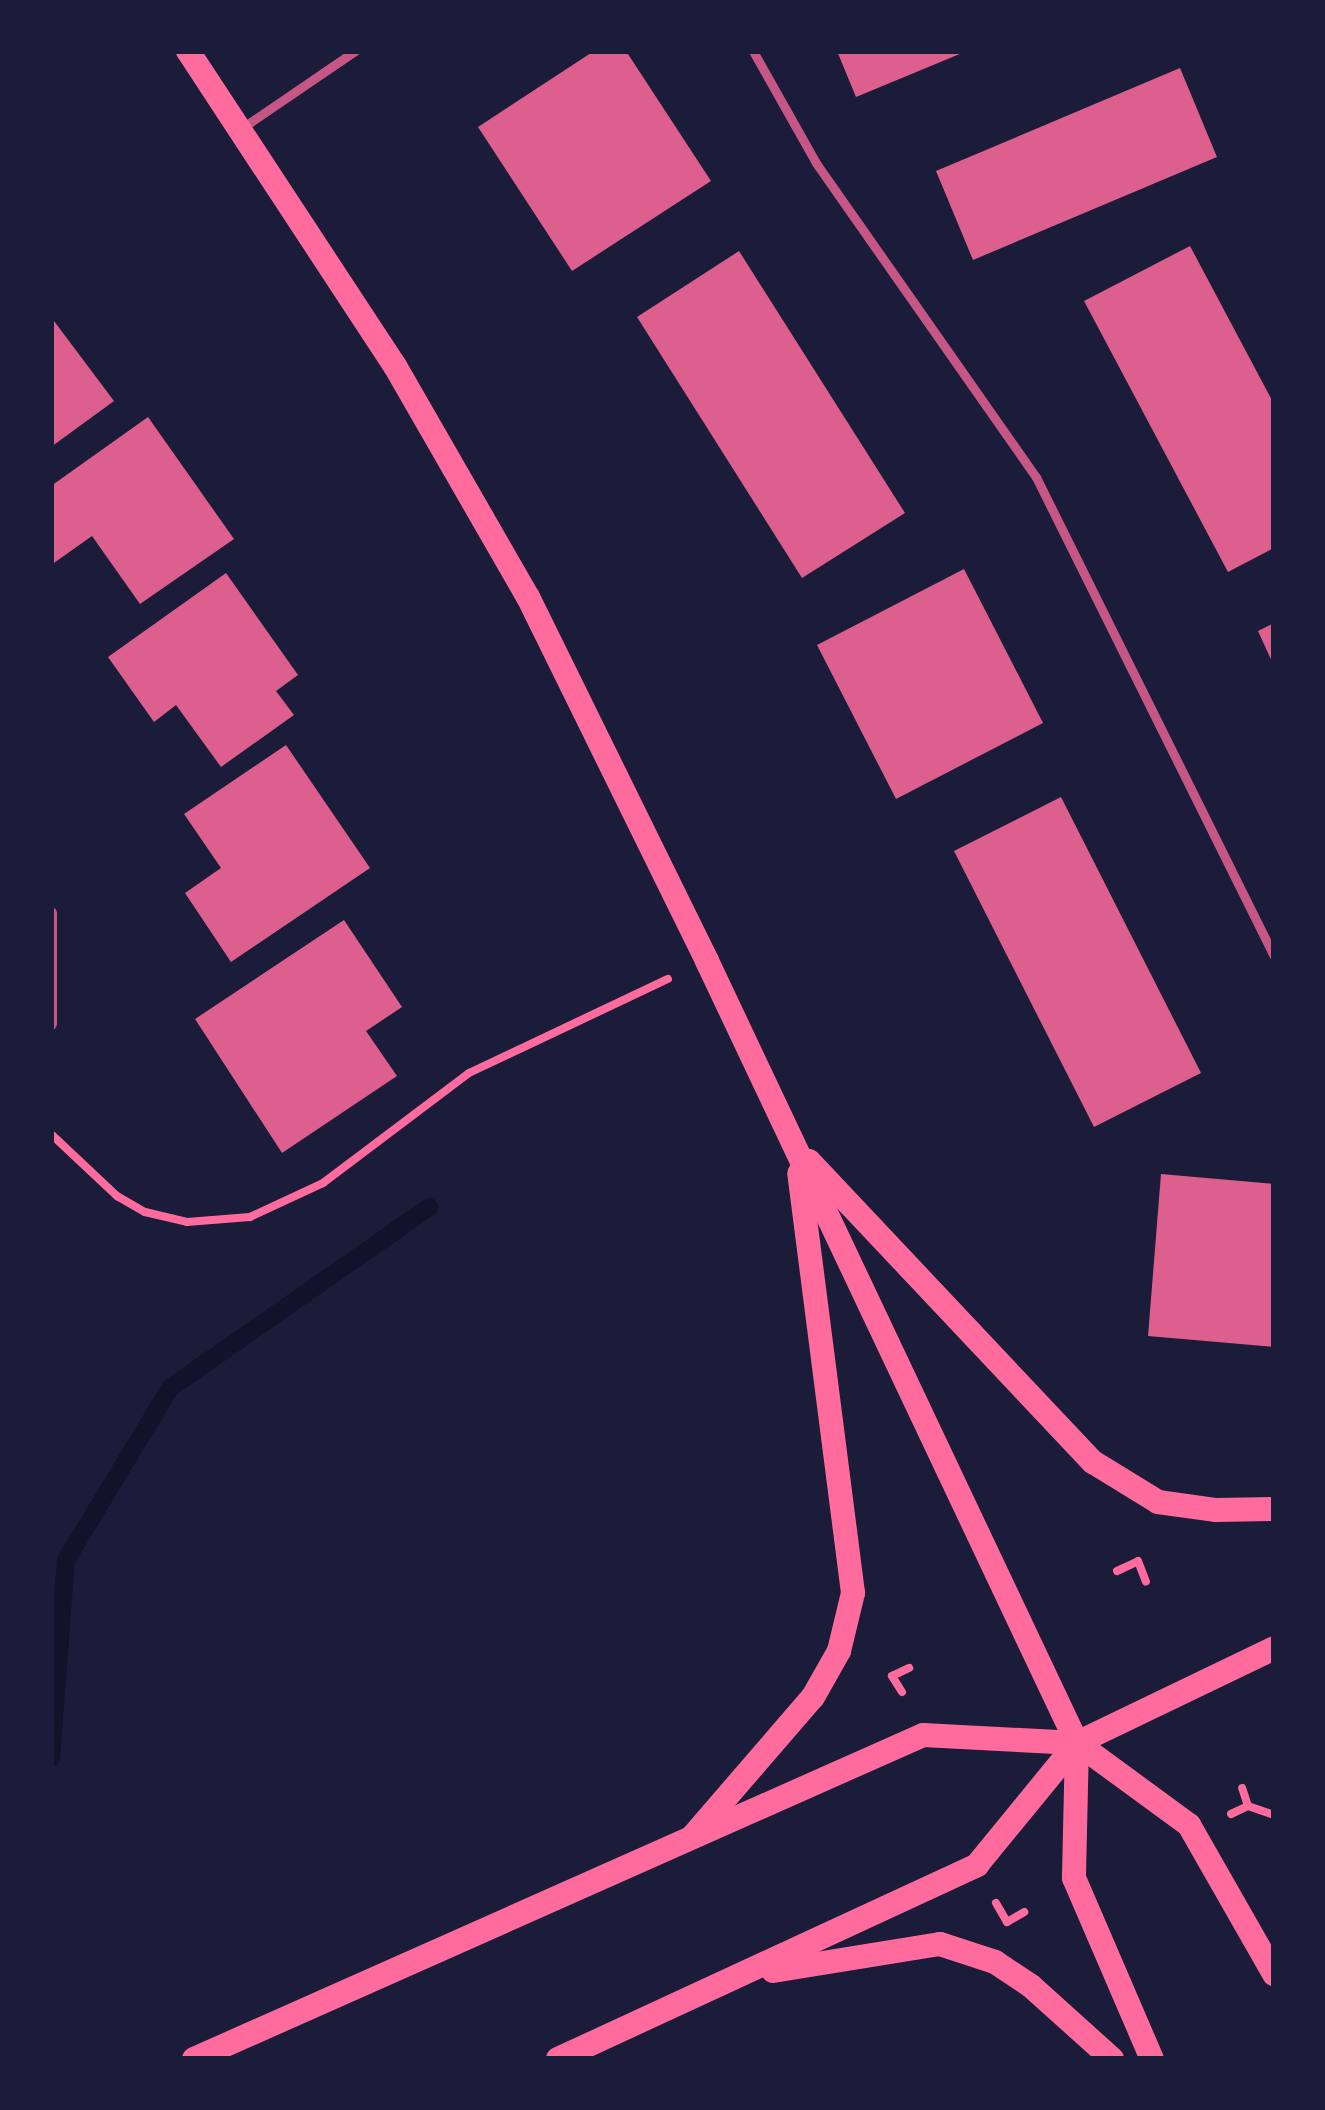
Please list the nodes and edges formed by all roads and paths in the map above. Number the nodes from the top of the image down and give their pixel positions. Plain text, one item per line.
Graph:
1 (188, 51) edge
2 (356, 51) edge
3 (753, 51) edge
4 (242, 128) junction
5 (51, 913) edge
6 (1274, 956) edge
7 (707, 961) junction
8 (51, 1024) edge
9 (51, 1134) edge
10 (795, 1146) junction
11 (1274, 1509) edge
12 (1144, 1548) dead end
13 (1138, 1561) junction
14 (1117, 1571) dead end
15 (1146, 1582) dead end
16 (1274, 1648) edge
17 (909, 1669) dead end
18 (902, 1692) dead end
19 (1077, 1743) junction
20 (1242, 1789) dead end
21 (1248, 1806) junction
22 (1229, 1815) dead end
23 (1274, 1815) edge
24 (686, 1844) junction
25 (996, 1904) dead end
26 (1024, 1912) dead end
27 (1274, 1974) edge
28 (741, 1976) junction
29 (194, 2059) edge
30 (558, 2059) edge
31 (1112, 2059) edge
32 (1152, 2059) edge

1 - 4 main road
2 - 4 lane
3 - 6 lane
4 - 7 main road
5 - 8 street
7 - 9 path
7 - 10 main road
10 - 11 main road
10 - 19 main road
10 - 24 main road
12 - 13 path
13 - 14 path
13 - 15 path
16 - 19 main road
17 - 18 path
19 - 24 main road
19 - 27 main road
19 - 28 main road
19 - 32 main road
20 - 21 path
21 - 22 path
21 - 23 path
24 - 29 main road
25 - 26 path
28 - 30 main road
28 - 31 main road

